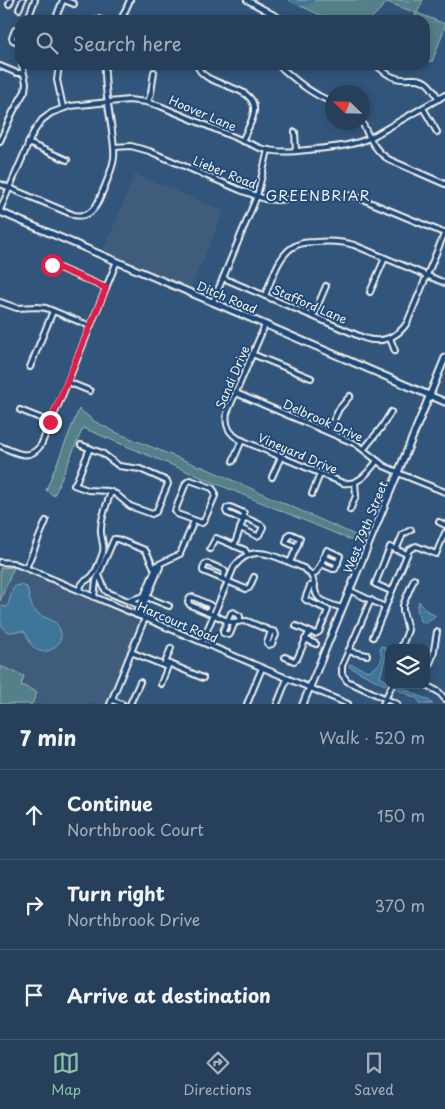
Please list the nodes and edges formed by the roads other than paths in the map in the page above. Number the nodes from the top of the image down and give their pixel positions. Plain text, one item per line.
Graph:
1 (24, 0) edge
2 (36, 0) edge
3 (64, 0) edge
4 (130, 0) edge
5 (247, 0) edge
6 (74, 4) dead end
7 (19, 10) dead end
8 (30, 14) dead end
9 (56, 15) edge
10 (123, 15) edge
11 (273, 15) edge
12 (15, 30) edge
13 (15, 42) edge
14 (0, 66) edge
15 (23, 70) edge
16 (58, 70) edge
17 (105, 70) edge
18 (199, 70) edge
19 (284, 70) edge
20 (382, 70) edge
21 (154, 72) dead end
22 (23, 73) junction
23 (445, 95) edge
24 (325, 99) edge
25 (438, 99) junction
26 (108, 102) junction
27 (148, 102) junction
28 (64, 107) junction
29 (423, 108) junction
30 (366, 130) edge
31 (295, 132) dead end
32 (437, 132) dead end
33 (370, 138) junction
34 (242, 140) junction
35 (0, 142) edge
36 (28, 143) junction
37 (114, 147) junction
38 (268, 150) junction
39 (296, 151) junction
40 (67, 160) dead end
41 (0, 184) edge
42 (445, 184) edge
43 (10, 188) junction
44 (257, 196) junction
45 (0, 211) edge
46 (445, 232) edge
47 (385, 258) junction
48 (117, 261) junction
49 (52, 265) dead end
50 (427, 276) junction
51 (223, 278) junction
52 (445, 283) edge
53 (326, 286) dead end
54 (106, 288) junction
55 (370, 292) dead end
56 (265, 296) junction
57 (0, 302) edge
58 (213, 302) junction
59 (52, 310) junction
60 (313, 316) junction
61 (265, 325) junction
62 (90, 326) junction
63 (390, 338) junction
64 (396, 351) dead end
65 (252, 354) junction
66 (445, 358) edge
67 (30, 367) dead end
68 (311, 378) dead end
69 (68, 382) junction
70 (90, 391) dead end
71 (236, 393) junction
72 (350, 396) dead end
73 (429, 396) junction
74 (445, 402) edge
75 (20, 410) dead end
76 (390, 412) dead end
77 (50, 422) junction
78 (328, 432) junction
79 (233, 436) joint
80 (242, 440) junction
81 (82, 445) dead end
82 (0, 446) edge
83 (90, 448) junction
84 (364, 449) junction
85 (281, 457) junction
86 (377, 460) junction
87 (233, 461) dead end
88 (398, 473) junction
89 (320, 474) junction
90 (272, 477) dead end
91 (355, 482) junction
92 (111, 492) junction
93 (445, 492) edge
94 (312, 494) dead end
95 (350, 510) dead end
96 (46, 521) dead end
97 (194, 521) junction
98 (439, 522) dead end
99 (445, 525) edge
100 (240, 528) junction
101 (411, 530) dead end
102 (445, 533) edge
103 (234, 546) junction
104 (297, 547) dead end
105 (210, 549) dead end
106 (396, 550) junction
107 (406, 554) junction
108 (248, 555) junction
109 (323, 557) junction
110 (0, 562) edge
111 (290, 562) junction
112 (338, 563) junction
113 (159, 564) junction
114 (320, 564) junction
115 (26, 568) junction
116 (155, 570) junction
117 (99, 575) junction
118 (312, 576) junction
119 (254, 577) dead end
120 (414, 578) dead end
121 (222, 579) junction
122 (228, 581) junction
123 (314, 585) junction
124 (80, 591) junction
125 (392, 591) junction
126 (349, 592) junction
127 (146, 596) junction
128 (94, 597) junction
129 (370, 600) junction
130 (128, 601) junction
131 (140, 606) junction
132 (169, 606) dead end
133 (385, 606) junction
134 (342, 608) junction
135 (208, 613) junction
136 (214, 615) junction
137 (138, 616) junction
138 (145, 618) junction
139 (227, 620) junction
140 (237, 622) junction
141 (296, 626) dead end
142 (272, 631) dead end
143 (309, 632) junction
144 (437, 632) dead end
145 (373, 637) dead end
146 (305, 639) junction
147 (202, 642) junction
148 (316, 644) dead end
149 (403, 644) edge
150 (171, 648) dead end
151 (348, 651) junction
152 (131, 652) junction
153 (367, 655) dead end
154 (285, 657) dead end
155 (430, 660) edge
156 (167, 664) junction
157 (262, 668) junction
158 (203, 678) dead end
159 (288, 679) junction
160 (140, 682) dead end
161 (161, 684) dead end
162 (430, 687) edge
163 (309, 688) junction
164 (390, 689) edge
165 (386, 699) junction
166 (445, 699) edge
167 (111, 702) edge
168 (122, 704) edge
169 (131, 704) edge
170 (247, 704) edge
171 (277, 704) edge
172 (303, 704) edge
173 (348, 704) edge
174 (383, 704) edge
175 (397, 704) edge

1 - 7 street
2 - 8 street
3 - 6 street
3 - 9 street
4 - 10 street
5 - 11 street
12 - 13 street
14 - 22 street
15 - 22 street
16 - 28 street
17 - 26 street
18 - 34 street
19 - 24 street
20 - 25 street
21 - 27 street
22 - 35 street
23 - 25 street, Hoover Lane
25 - 29 street, Hoover Lane
26 - 27 street, Hoover Lane
26 - 28 street, Hoover Lane
26 - 37 street
27 - 34 street, Hoover Lane
28 - 36 street, Hoover Lane
29 - 32 street
29 - 33 street, Hoover Lane
30 - 33 street
31 - 39 street
33 - 39 street, Hoover Lane
33 - 42 street
34 - 38 street, Hoover Lane
36 - 40 street
36 - 43 street, Hoover Lane
37 - 43 street
37 - 44 street, Lieber Road
38 - 39 street, Hoover Lane
38 - 44 street
41 - 43 street
43 - 45 street, Hoover Lane
44 - 46 street, Lieber Road
44 - 51 street
45 - 48 main road, Ditch Road
46 - 50 street
47 - 50 street
47 - 55 street
47 - 56 street
48 - 54 street
48 - 58 main road, Ditch Road
49 - 54 street
50 - 52 street
50 - 63 street
51 - 56 street, Stafford Lane
51 - 58 street
53 - 60 street
54 - 62 street
56 - 60 street, Stafford Lane
57 - 59 street
58 - 61 main road, Ditch Road
59 - 62 street
59 - 67 street
60 - 63 street, Stafford Lane
61 - 65 street, Sandi Drive
61 - 73 main road, Ditch Road
62 - 69 street
63 - 64 street
65 - 68 street
65 - 71 street, Sandi Drive
66 - 73 main road, West 79th Street
69 - 70 street
69 - 77 street
71 - 78 street, Delbrook Drive
71 - 79 street, Sandi Drive
72 - 78 street
73 - 74 main road, Ditch Road
73 - 88 main road, West 79th Street
75 - 77 street
76 - 84 street
77 - 82 street
78 - 84 street, Delbrook Drive
79 - 80 street, Vineyard Drive
80 - 85 street, Vineyard Drive
80 - 87 street
81 - 83 street
83 - 92 street
83 - 92 street
84 - 86 street, Delbrook Drive
85 - 89 street, Vineyard Drive
85 - 90 street
86 - 88 street, Delbrook Drive
86 - 91 street
88 - 93 street, Delbrook Drive
88 - 126 main road, West 79th Street
89 - 91 street, Vineyard Drive
89 - 94 street
91 - 95 street
92 - 124 street
96 - 115 street
97 - 97 street
97 - 113 street
98 - 99 street
100 - 100 street
100 - 103 street
101 - 106 street
102 - 107 street
103 - 105 street
103 - 108 street
104 - 111 street
106 - 107 street
106 - 125 street
107 - 125 street
108 - 111 street
108 - 122 street
109 - 112 street
109 - 112 street
109 - 114 street
110 - 115 street, Harcourt Road
111 - 118 street
112 - 114 street
113 - 116 street
113 - 127 street
114 - 118 street
115 - 124 street, Harcourt Road
116 - 117 street
116 - 127 street
117 - 128 street
117 - 130 street
118 - 123 street
119 - 122 street
120 - 149 street
121 - 121 street
121 - 122 street
122 - 136 street
123 - 134 street
123 - 143 street
124 - 128 street, Harcourt Road
125 - 133 street
126 - 129 street
126 - 134 main road, West 79th Street
127 - 130 street
127 - 131 street
127 - 132 street
127 - 137 street
128 - 137 street, Harcourt Road
129 - 133 street
129 - 151 street
130 - 131 street
131 - 137 street
133 - 145 street
134 - 163 main road, West 79th Street
135 - 135 street
135 - 136 street
136 - 139 street
136 - 147 street
137 - 138 street, Harcourt Road
138 - 147 street, Harcourt Road
138 - 152 street
139 - 140 street
139 - 140 street
139 - 140 street
140 - 142 street
141 - 143 street
143 - 146 street
144 - 155 street
146 - 148 street
146 - 154 street
147 - 157 street, Harcourt Road
150 - 156 street
151 - 153 street
151 - 165 street
152 - 156 street
152 - 167 street
156 - 158 street
156 - 161 street
157 - 159 street, Harcourt Road
157 - 170 street
159 - 163 street, Harcourt Road
159 - 171 street
160 - 169 street
162 - 166 street
163 - 172 main road, West 79th Street
163 - 173 street, Harcourt Road
164 - 165 street
165 - 174 street
165 - 175 street
167 - 168 street

